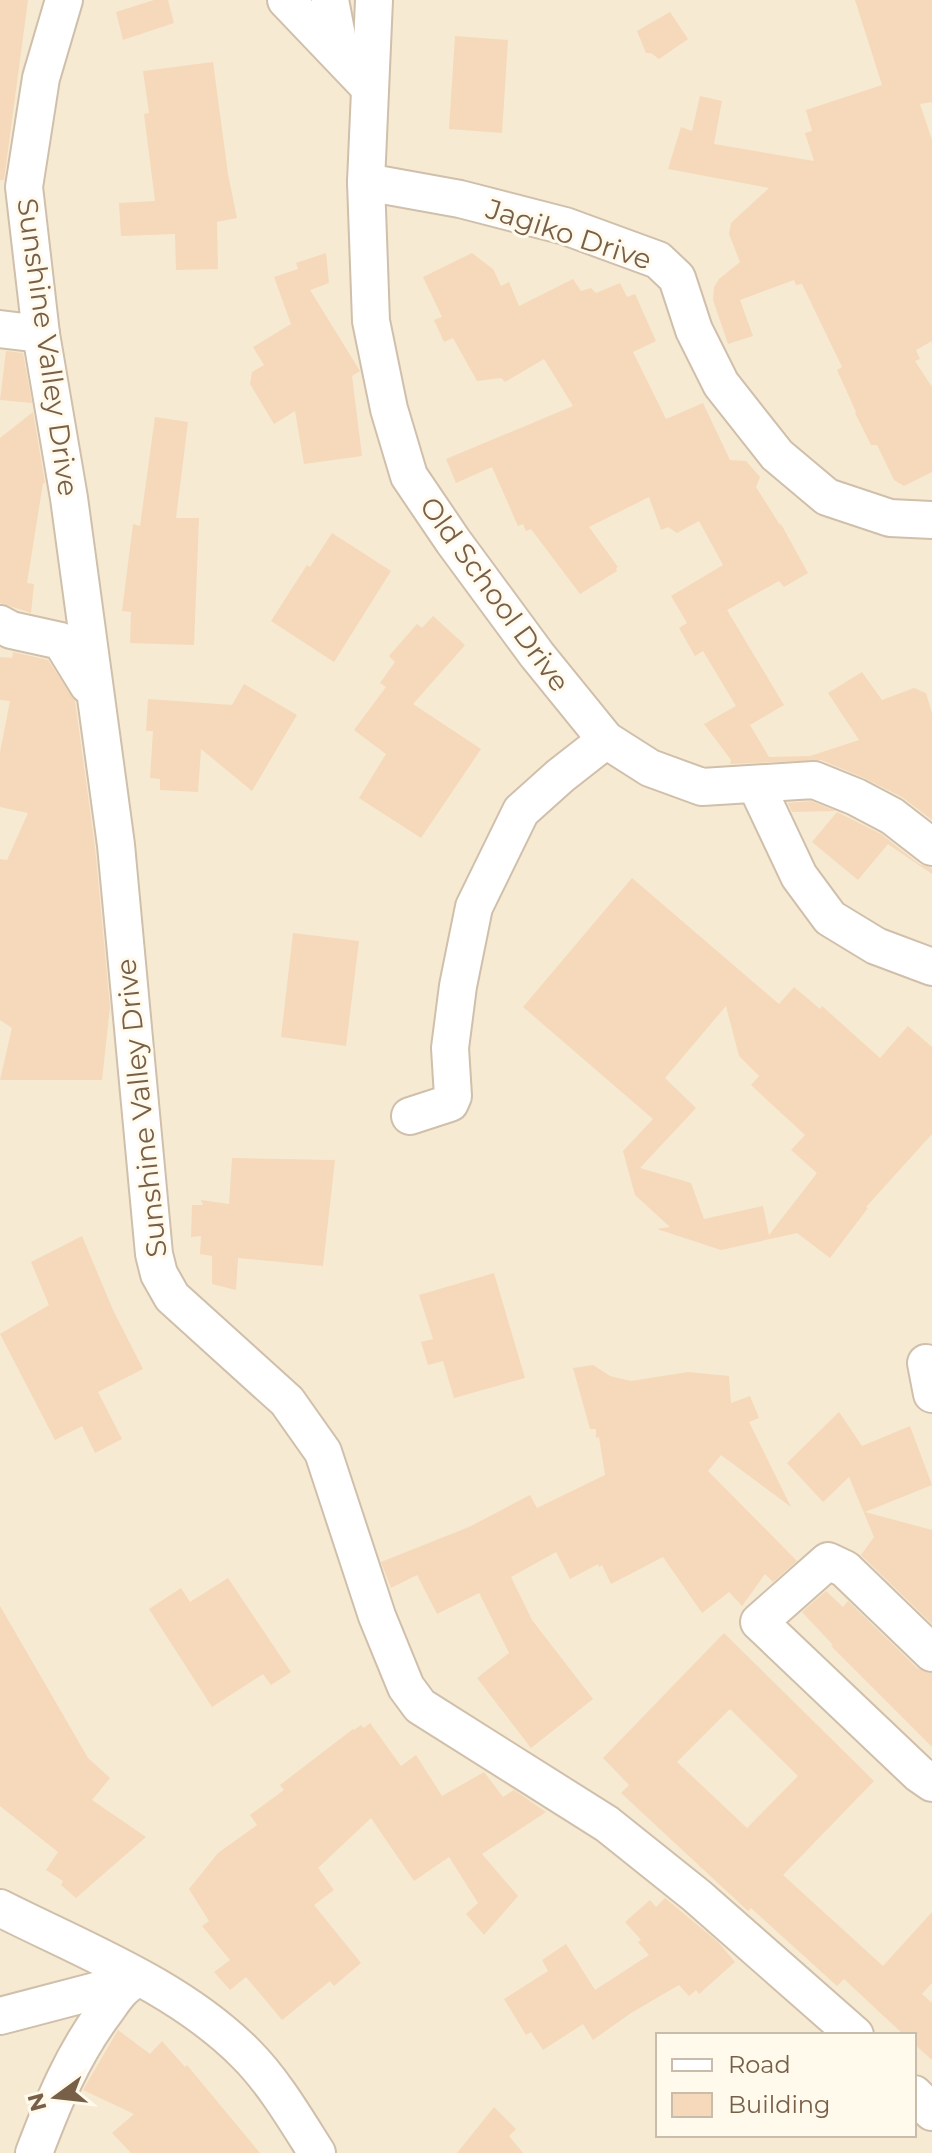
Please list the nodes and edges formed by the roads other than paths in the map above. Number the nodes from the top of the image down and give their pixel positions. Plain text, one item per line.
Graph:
1 (64, 0) edge
2 (286, 0) edge
3 (330, 0) edge
4 (374, 0) edge
5 (341, 57) junction
6 (369, 87) junction
7 (366, 182) junction
8 (12, 186) edge
9 (0, 329) edge
10 (41, 334) junction
11 (932, 520) edge
12 (0, 624) edge
13 (95, 697) junction
14 (606, 740) junction
15 (756, 785) junction
16 (932, 847) edge
17 (932, 967) edge
18 (410, 1116) dead end
19 (932, 1653) edge
20 (928, 1771) edge
21 (0, 1908) edge
22 (132, 1981) junction
23 (0, 2016) edge
24 (853, 2033) edge
25 (916, 2096) edge
26 (932, 2112) edge
27 (34, 2153) edge
28 (317, 2153) edge

1 - 8 street, Sunshine Valley Drive
2 - 5 street
3 - 5 street
4 - 6 street, Old School Drive
5 - 6 street
6 - 7 street, Old School Drive
7 - 11 street, Jagiko Drive
7 - 14 street, Old School Drive
8 - 10 street, Sunshine Valley Drive
9 - 10 street
10 - 13 street, Sunshine Valley Drive
12 - 13 street, Sunshine Valley Drive
13 - 24 street, Sunshine Valley Drive
14 - 15 street, Old School Drive
14 - 18 street
15 - 16 street, Old School Drive
15 - 17 street
19 - 20 street
21 - 22 street
22 - 23 street
22 - 27 street
22 - 28 street
25 - 26 street

